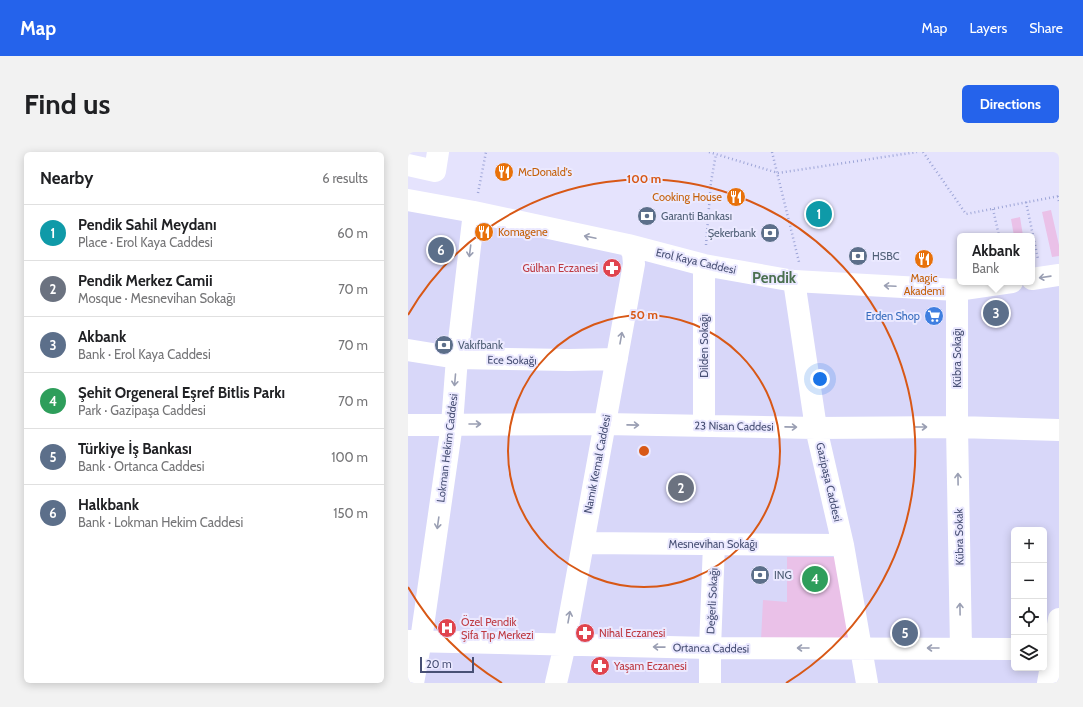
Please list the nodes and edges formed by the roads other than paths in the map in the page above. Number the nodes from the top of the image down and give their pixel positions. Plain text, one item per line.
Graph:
1 (438, 152) edge
2 (408, 164) edge
3 (408, 200) edge
4 (474, 212) junction
5 (628, 245) junction
6 (704, 265) junction
7 (799, 282) junction
8 (991, 285) edge
9 (957, 290) junction
10 (408, 350) edge
11 (457, 358) junction
12 (617, 359) junction
13 (448, 415) junction
14 (408, 424) edge
15 (604, 424) junction
16 (704, 426) junction
17 (957, 427) junction
18 (816, 428) junction
19 (1059, 430) edge
20 (583, 543) junction
21 (714, 544) junction
22 (843, 545) junction
23 (1059, 619) edge
24 (414, 640) edge
25 (564, 644) junction
26 (710, 648) junction
27 (961, 648) junction
28 (1011, 648) edge
29 (860, 649) junction
30 (1052, 649) edge
31 (413, 683) edge
32 (556, 683) edge
33 (710, 683) edge
34 (867, 683) edge
35 (1048, 683) edge

1 - 2 street
3 - 4 street, Erol Kaya Caddesi
5 -> 4 street, Erol Kaya Caddesi
4 -> 11 street, Lokman Hekim Caddesi
5 - 6 street, Erol Kaya Caddesi
12 -> 5 street, Namık Kemal Caddesi
6 - 7 street, Erol Kaya Caddesi
6 - 16 street, Dilden Sokağı
9 -> 7 street, Erol Kaya Caddesi
7 - 18 street, Gazipaşa Caddesi
8 - 9 street, Erol Kaya Caddesi
9 - 17 street, Kübra Sokağı
10 - 11 street, Ece Sokağı
11 - 12 street, Ece Sokağı
11 -> 13 street, Lokman Hekim Caddesi
12 - 15 street, Namık Kemal Caddesi
13 - 14 street, 23 Nisan Caddesi
13 -> 15 street, 23 Nisan Caddesi
13 -> 24 street, Lokman Hekim Caddesi
15 -> 16 street, 23 Nisan Caddesi
15 - 20 street, Namık Kemal Caddesi
16 -> 18 street, 23 Nisan Caddesi
18 -> 17 street, 23 Nisan Caddesi
17 - 19 street, 23 Nisan Caddesi
27 -> 17 street, Kübra Sokak
18 - 22 street, Gazipaşa Caddesi
20 - 21 street, Mesnevihan Sokağı
25 -> 20 street, Namık Kemal Caddesi
21 - 22 street, Mesnevihan Sokağı
21 - 26 street, Değerli Sokağı
22 - 29 street, Gazipaşa Caddesi
23 - 30 street
24 - 25 street, Ortanca Caddesi
24 - 31 street, Lokman Hekim Caddesi
26 -> 25 street, Ortanca Caddesi
25 - 32 street, Namık Kemal Caddesi
29 -> 26 street, Ortanca Caddesi
26 - 33 street, Değerli Sokağı
27 - 28 street, Ortanca Caddesi
27 -> 29 street, Ortanca Caddesi
29 - 34 street, Gazipaşa Caddesi
30 - 35 street

